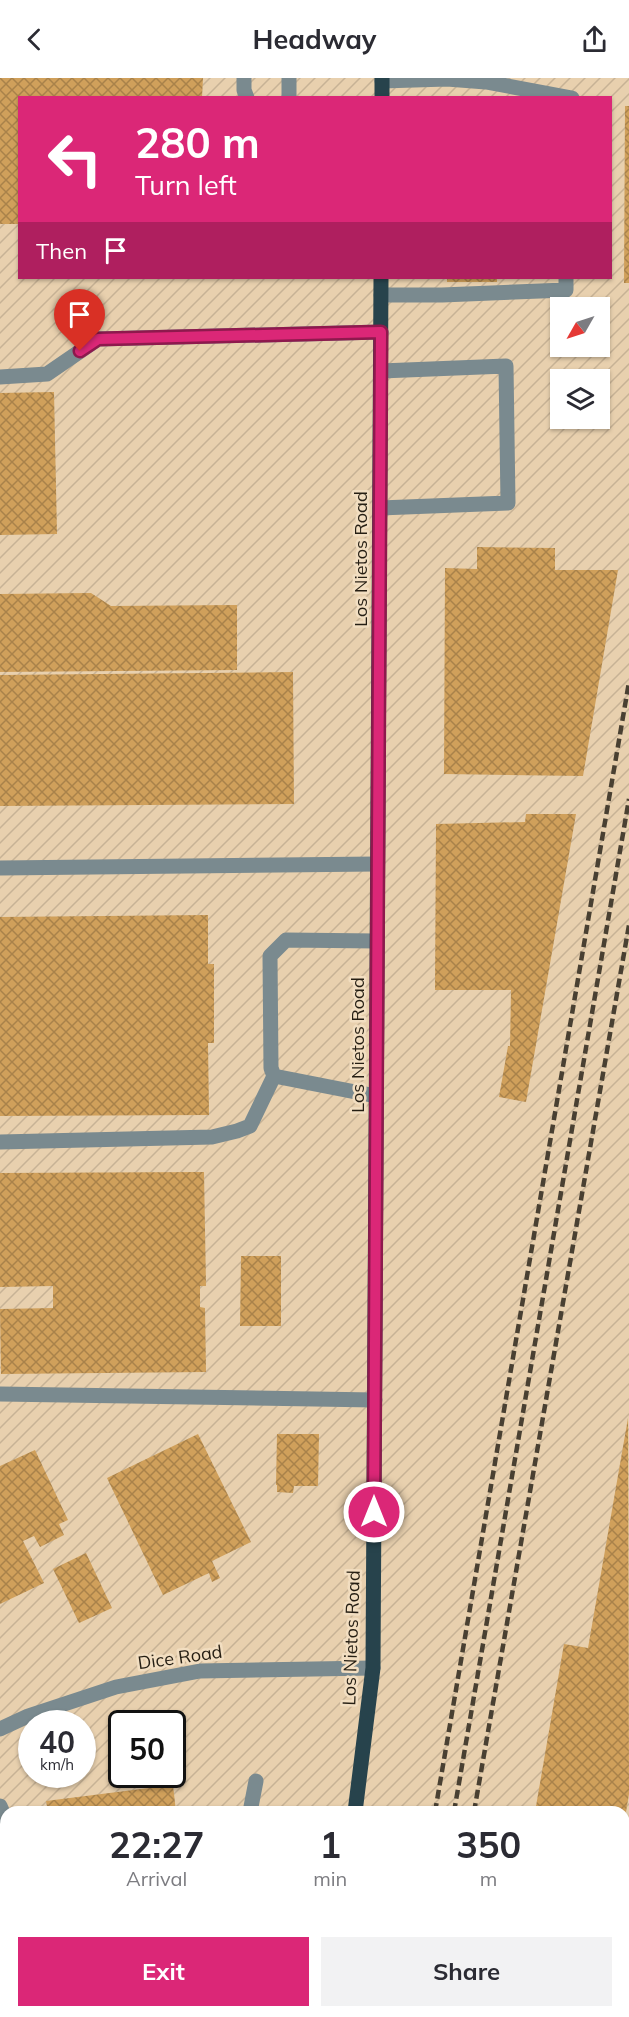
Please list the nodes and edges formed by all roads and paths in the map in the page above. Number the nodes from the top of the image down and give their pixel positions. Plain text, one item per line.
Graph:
1 (244, 78) edge
2 (289, 78) edge
3 (382, 79) edge
4 (246, 96) edge
5 (289, 96) edge
6 (382, 96) edge
7 (561, 96) edge
8 (381, 279) edge
9 (566, 279) edge
10 (381, 295) junction
11 (381, 332) junction
12 (381, 371) junction
13 (0, 377) edge
14 (380, 508) junction
15 (377, 864) junction
16 (0, 868) edge
17 (377, 941) junction
18 (274, 1076) junction
19 (376, 1096) junction
20 (0, 1142) edge
21 (0, 1394) edge
22 (375, 1400) junction
23 (373, 1668) junction
24 (0, 1730) edge
25 (256, 1781) dead end
26 (251, 1806) edge
27 (356, 1806) edge

1 - 4 street
2 - 5 street
3 - 6 main road
3 - 7 street
8 - 10 main road, Los Nietos Road
9 - 10 street
10 - 11 main road, Los Nietos Road
11 - 12 main road, Los Nietos Road
11 - 13 street
12 - 14 main road, Los Nietos Road
12 - 14 street
14 - 15 main road, Los Nietos Road
15 - 16 street
15 - 17 main road, Los Nietos Road
17 - 18 street
17 - 19 main road, Los Nietos Road
18 - 19 street
18 - 20 street
19 - 22 main road, Los Nietos Road
21 - 22 street
22 - 23 main road, Los Nietos Road
23 - 24 street, Dice Road
23 - 27 main road, Los Nietos Road
25 - 26 street

